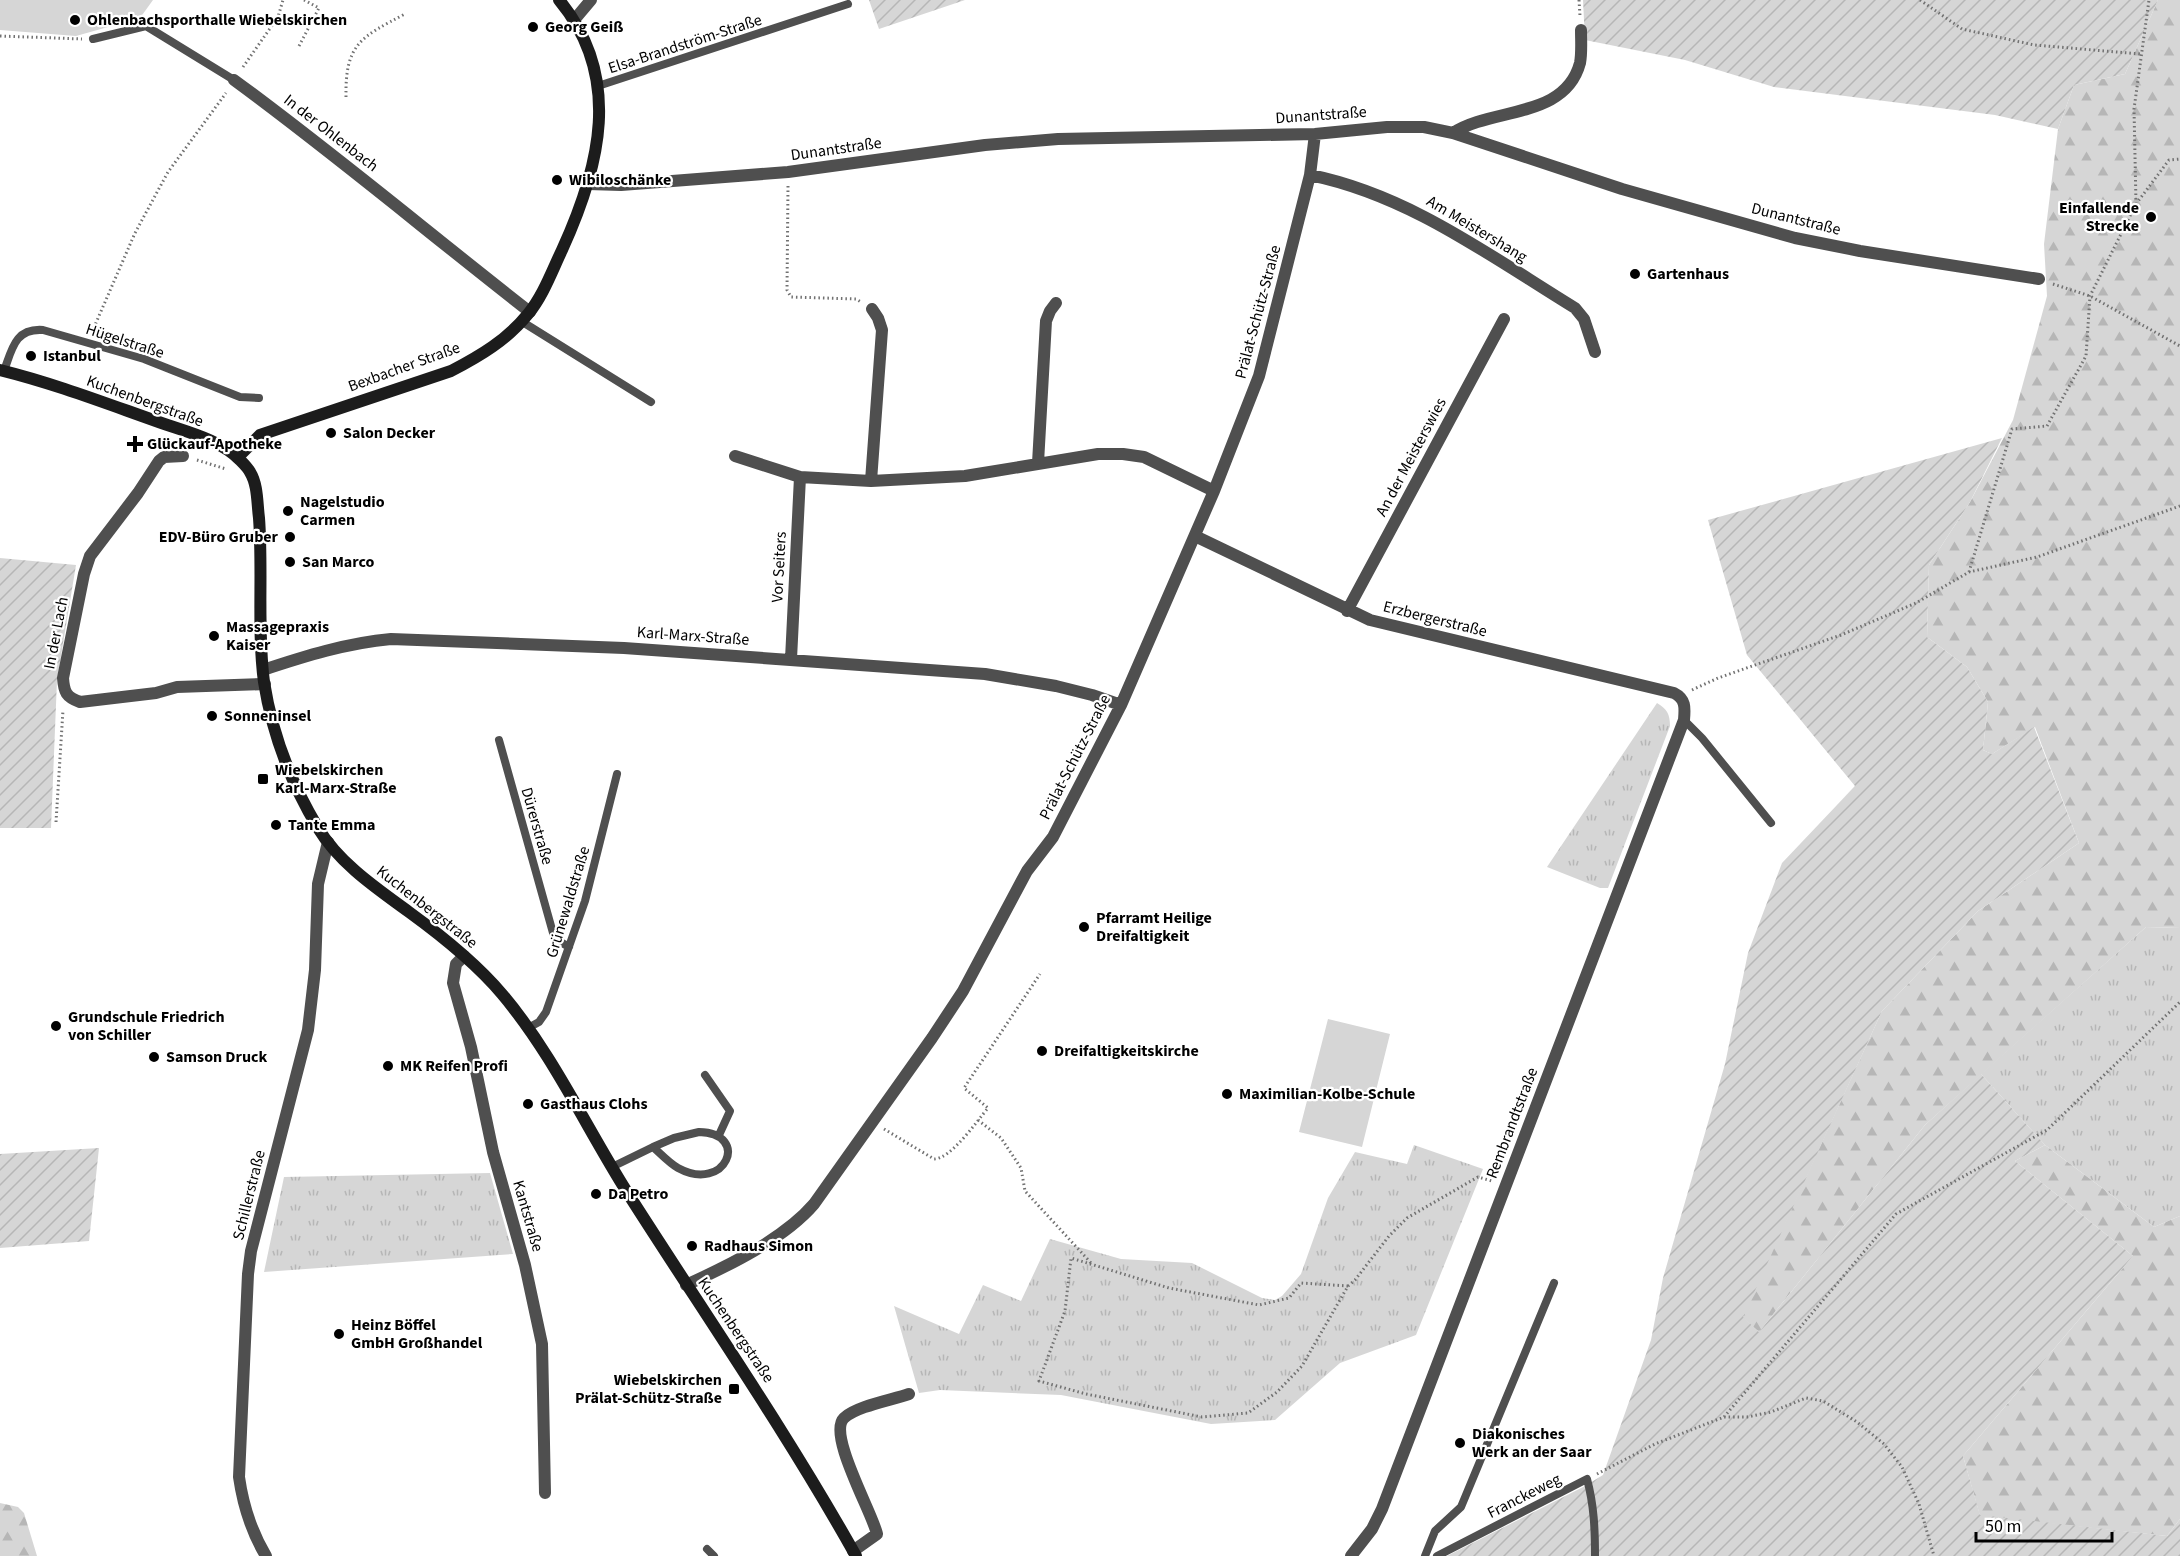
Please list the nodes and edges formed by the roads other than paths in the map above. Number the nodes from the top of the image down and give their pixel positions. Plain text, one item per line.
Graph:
1 (559, 0) edge
2 (591, 0) edge
3 (848, 4) dead end
4 (575, 19) junction
5 (1581, 30) dead end
6 (93, 39) road end
7 (234, 80) joint
8 (598, 86) junction
9 (1453, 133) junction
10 (1315, 134) junction
11 (1310, 175) junction
12 (588, 184) junction
13 (2039, 279) road end
14 (1056, 303) dead end
15 (872, 309) road end
16 (526, 317) junction
17 (1504, 319) dead end
18 (1594, 352) dead end
19 (2, 371) edge
20 (259, 398) dead end
21 (651, 402) dead end
22 (183, 456) road end
23 (735, 456) dead end
24 (238, 457) junction
25 (1038, 463) junction
26 (800, 477) junction
27 (871, 481) junction
28 (1214, 491) junction
29 (1195, 536) junction
30 (1347, 610) junction
31 (791, 659) junction
32 (263, 670) junction
33 (264, 684) junction
34 (1121, 705) junction
35 (1684, 720) junction
36 (499, 740) dead end
37 (617, 774) dead end
38 (1771, 823) dead end
39 (328, 842) junction
40 (569, 947) junction
41 (464, 956) junction
42 (528, 1028) junction
43 (705, 1075) dead end
44 (719, 1135) junction
45 (653, 1147) junction
46 (612, 1167) junction
47 (1554, 1283) dead end
48 (686, 1285) junction
49 (909, 1394) dead end
50 (545, 1493) dead end
51 (706, 1549) dead end
52 (854, 1554) edge
53 (266, 1556) edge
54 (714, 1556) edge
55 (1351, 1556) edge
56 (1425, 1556) edge
57 (1437, 1556) edge
58 (1595, 1556) edge

1 - 4 main road, Bexbacher Straße
2 - 4 street
3 - 8 lane, Elsa-Brandström-Straße
4 - 8 main road, Bexbacher Straße
5 - 9 street
6 - 7 lane, In der Ohlenbach
7 - 16 street, In der Ohlenbach
8 - 12 main road, Bexbacher Straße
9 - 10 street, Dunantstraße
9 - 13 street, Dunantstraße
10 - 11 street, Prälat-Schütz-Straße
10 - 12 street, Dunantstraße
11 - 18 street, Am Meistershang
11 - 28 street, Prälat-Schütz-Straße
12 - 16 main road, Bexbacher Straße
14 - 25 street
15 - 27 street
16 - 21 lane
16 - 24 main road, Bexbacher Straße
17 - 30 street, An der Meisterswies
19 - 20 lane, Hügelstraße
19 - 24 main road, Kuchenbergstraße
22 - 33 street, In der Lach
23 - 26 street
24 - 32 main road, Kuchenbergstraße
25 - 27 street
25 - 28 street
26 - 27 street
26 - 31 street, Vor Seiters
28 - 29 street, Prälat-Schütz-Straße
29 - 30 street, Erzbergerstraße
29 - 34 street, Prälat-Schütz-Straße
30 - 35 street, Erzbergerstraße
31 - 32 street, Karl-Marx-Straße
31 - 34 street, Karl-Marx-Straße
32 - 33 main road, Kuchenbergstraße
33 - 39 main road, Kuchenbergstraße
34 - 48 street, Prälat-Schütz-Straße
35 - 38 lane
35 - 55 street, Rembrandtstraße
36 - 40 lane, Dürerstraße
37 - 40 lane, Grünewaldstraße
39 - 41 main road, Kuchenbergstraße
39 - 53 street, Schillerstraße
40 - 42 lane, Grünewaldstraße
41 - 42 main road, Kuchenbergstraße
41 - 50 street, Kantstraße
42 - 46 main road, Kuchenbergstraße
43 - 44 lane
44 - 45 lane
44 - 45 lane
45 - 46 lane
46 - 48 main road, Kuchenbergstraße
47 - 56 lane
48 - 52 main road, Kuchenbergstraße
49 - 52 street
51 - 54 lane
57 - 58 lane, Franckeweg

